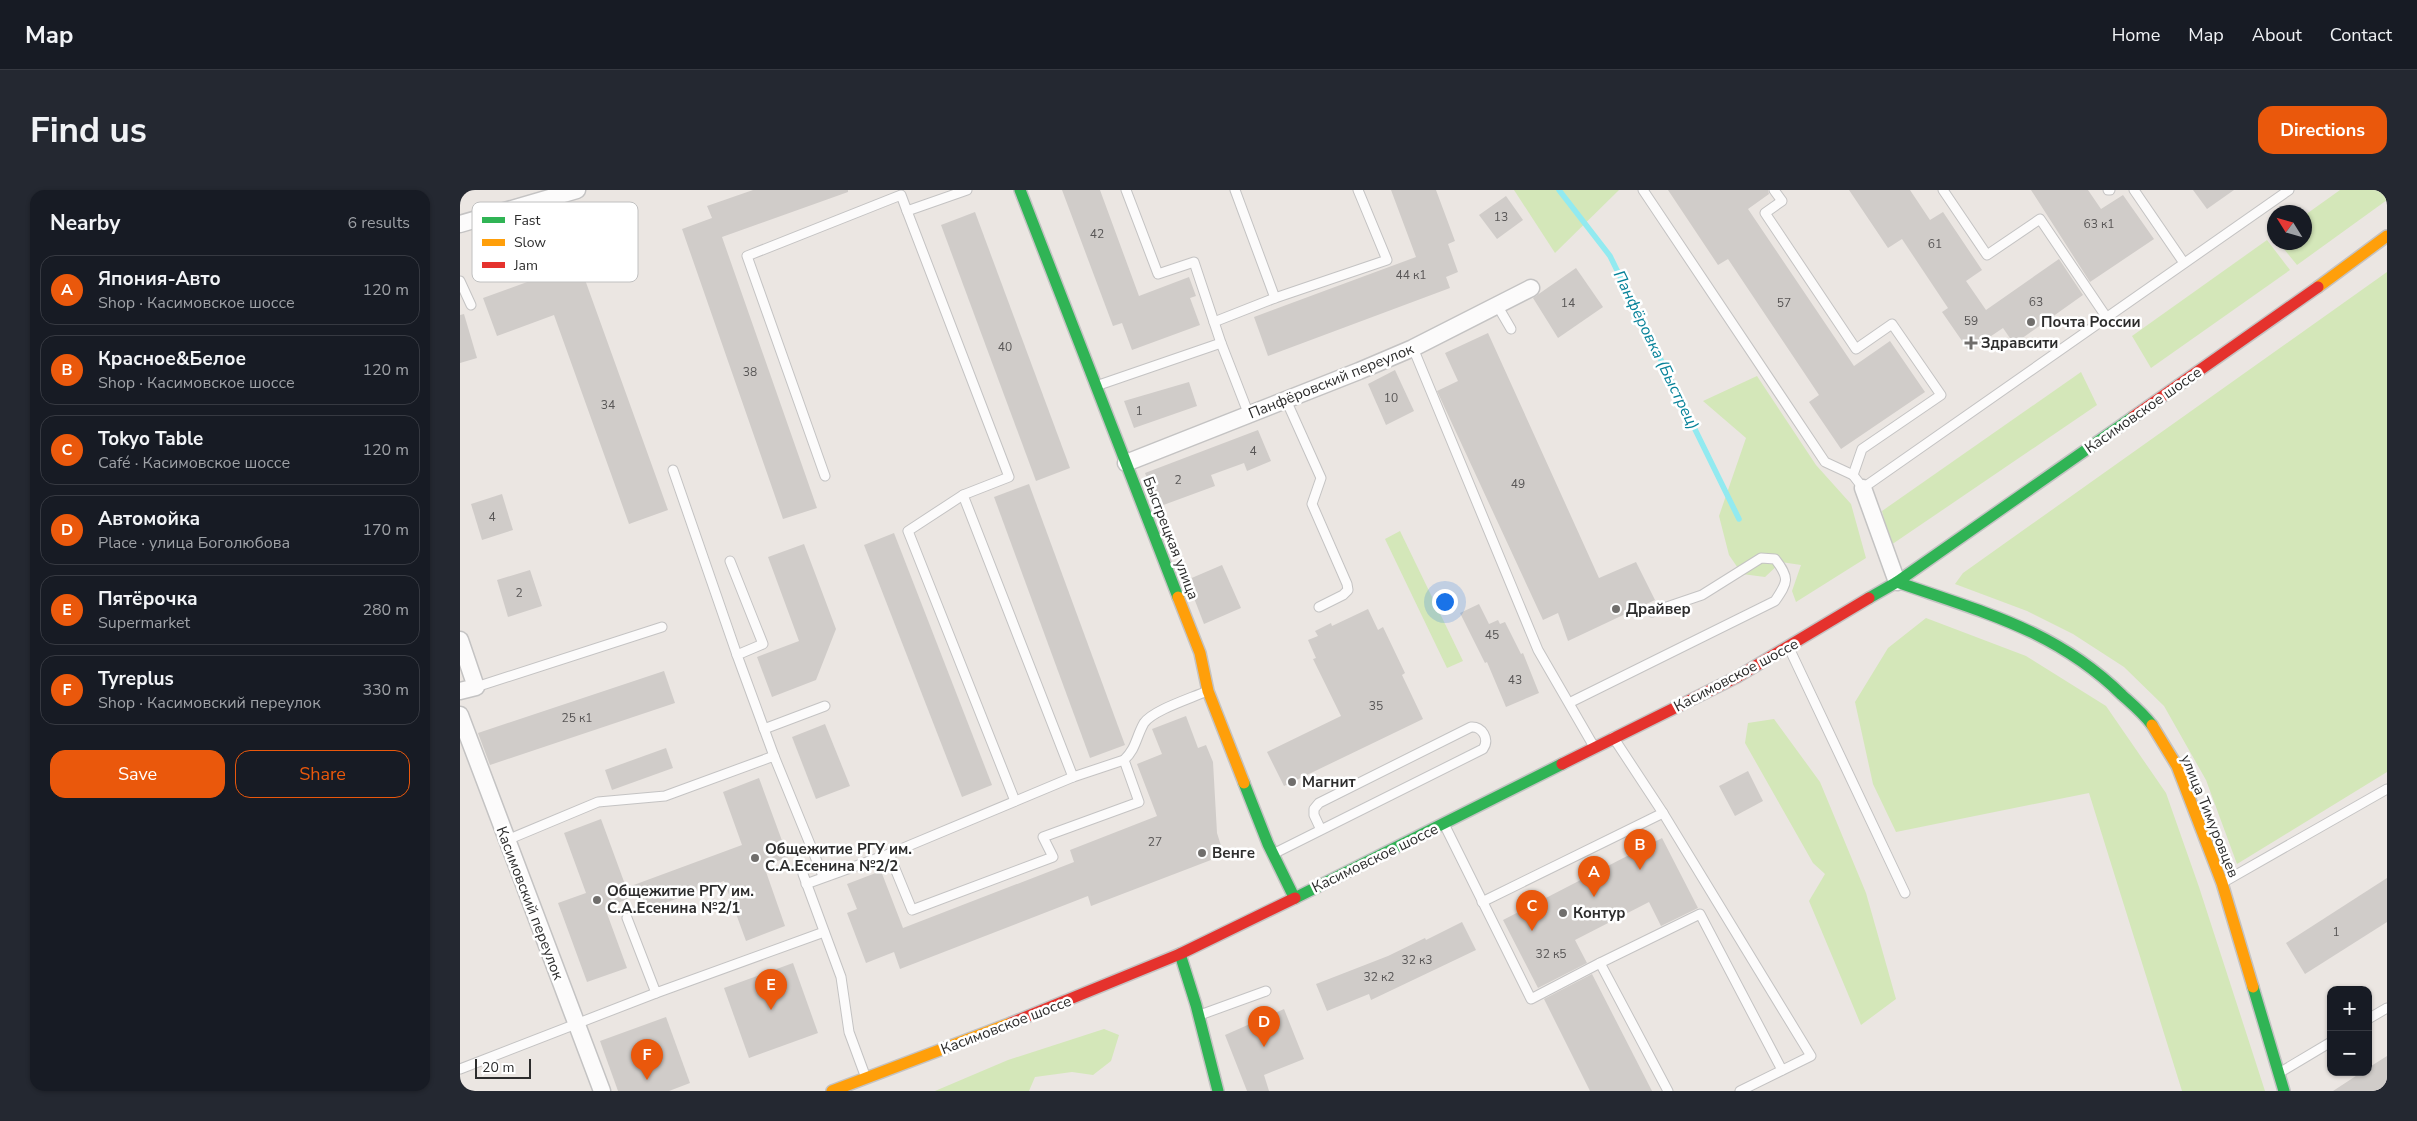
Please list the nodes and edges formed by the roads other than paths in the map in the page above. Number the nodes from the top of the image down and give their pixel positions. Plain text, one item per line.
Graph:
1 (577, 190) edge
2 (967, 190) edge
3 (1020, 190) edge
4 (1126, 190) edge
5 (1235, 190) edge
6 (1358, 190) edge
7 (1643, 190) edge
8 (1774, 190) edge
9 (1943, 190) edge
10 (2134, 190) edge
11 (2289, 190) edge
12 (536, 202) edge
13 (907, 211) junction
14 (2387, 236) edge
15 (2184, 263) junction
16 (460, 281) edge
17 (1531, 288) dead end
18 (1275, 298) junction
19 (1498, 304) junction
20 (471, 305) dead end
21 (2107, 318) junction
22 (1214, 322) junction
23 (1510, 329) dead end
24 (1221, 344) junction
25 (1413, 348) junction
26 (1096, 386) junction
27 (1286, 400) junction
28 (1249, 414) junction
29 (1126, 463) junction
30 (673, 470) dead end
31 (825, 476) dead end
32 (1858, 482) junction
33 (963, 495) junction
34 (730, 561) dead end
35 (1898, 582) junction
36 (1319, 608) dead end
37 (1652, 612) dead end
38 (662, 627) dead end
39 (460, 640) edge
40 (1788, 648) junction
41 (737, 655) junction
42 (476, 687) junction
43 (460, 691) edge
44 (1208, 691) junction
45 (1570, 702) junction
46 (825, 706) dead end
47 (460, 715) edge
48 (764, 729) junction
49 (1613, 737) junction
50 (1595, 748) junction
51 (774, 756) junction
52 (1124, 760) junction
53 (1073, 777) junction
54 (2387, 789) edge
55 (1015, 801) junction
56 (1663, 813) junction
57 (1445, 824) junction
58 (1321, 830) junction
59 (507, 840) junction
60 (889, 854) junction
61 (1273, 854) junction
62 (803, 874) dead end
63 (823, 876) junction
64 (2222, 883) junction
65 (806, 884) junction
66 (1905, 893) dead end
67 (1294, 897) junction
68 (1482, 902) junction
69 (627, 918) dead end
70 (824, 932) junction
71 (1180, 954) junction
72 (1600, 963) junction
73 (1266, 991) dead end
74 (656, 993) junction
75 (2387, 1008) edge
76 (1198, 1016) junction
77 (2372, 1017) edge
78 (576, 1026) junction
79 (2327, 1044) edge
80 (460, 1069) edge
81 (1782, 1070) junction
82 (2279, 1074) junction
83 (866, 1078) junction
84 (602, 1091) edge
85 (832, 1091) edge
86 (1218, 1091) edge
87 (1668, 1091) edge
88 (1740, 1091) edge
89 (2284, 1091) edge

1 - 12 street
2 - 13 lane
3 - 26 main road, Быстрецкая улица
4 - 22 lane
5 - 18 lane
6 - 18 lane
7 - 32 lane
8 - 32 lane
9 - 21 lane
10 - 15 lane
11 - 15 lane
13 - 31 lane
13 - 33 lane
14 - 35 main road, Касимовское шоссе
15 - 21 lane
16 - 20 lane
17 - 19 street, Панфёровский переулок
18 - 22 lane
19 - 23 lane
19 - 25 street, Панфёровский переулок
21 - 32 lane
22 - 24 lane
24 - 26 lane
24 - 28 lane
25 - 27 street, Панфёровский переулок
25 - 45 lane
26 - 29 main road, Быстрецкая улица
27 - 28 street, Панфёровский переулок
27 - 36 lane
28 - 29 street, Панфёровский переулок
29 - 44 main road, Быстрецкая улица
30 - 41 lane
32 - 35 street
33 - 53 lane
33 - 55 lane
34 - 41 lane
35 - 40 main road, Касимовское шоссе
35 - 64 main road, улица Тимуровцев
37 - 45 lane
38 - 42 lane
39 - 42 street
40 - 49 main road, Касимовское шоссе
40 - 66 lane
41 - 48 lane
42 - 43 street
44 - 52 lane
44 - 61 main road, Быстрецкая улица
45 - 50 lane
46 - 48 lane
47 - 59 street, Касимовский переулок
48 - 51 lane
49 - 50 main road, Касимовское шоссе
49 - 56 lane
50 - 57 main road, Касимовское шоссе
51 - 59 lane
51 - 63 lane
52 - 53 lane
52 - 60 lane
53 - 55 lane
54 - 64 lane
55 - 60 lane
56 - 68 lane
56 - 81 lane
57 - 67 main road, Касимовское шоссе
57 - 68 lane
58 - 58 lane
58 - 61 lane
59 - 78 street, Касимовский переулок
60 - 63 lane
61 - 67 main road, Быстрецкая улица
62 - 65 lane
63 - 65 lane
64 - 82 main road, улица Тимуровцев
65 - 70 lane
67 - 71 main road, Касимовское шоссе
68 - 72 lane
69 - 74 lane
70 - 74 lane
70 - 83 lane
71 - 76 main road
71 - 83 main road, Касимовское шоссе
72 - 81 lane
72 - 87 lane
73 - 76 lane
74 - 78 lane
75 - 77 lane
76 - 86 main road
78 - 80 lane
78 - 84 street, Касимовский переулок
79 - 82 lane
81 - 88 lane
82 - 89 main road, улица Тимуровцев
83 - 85 main road, Касимовское шоссе

